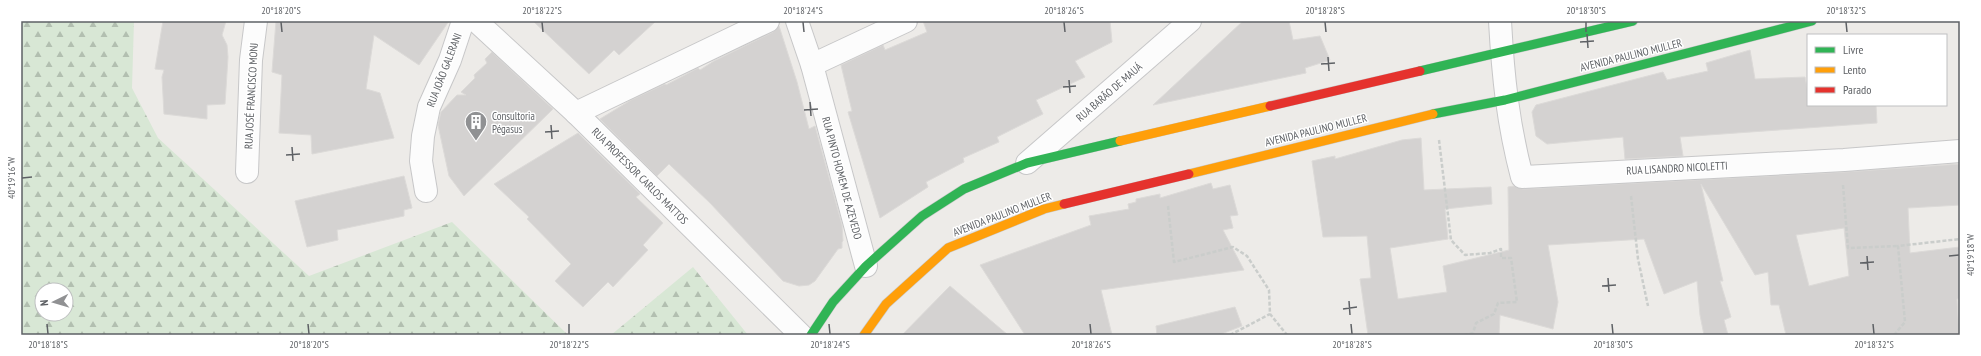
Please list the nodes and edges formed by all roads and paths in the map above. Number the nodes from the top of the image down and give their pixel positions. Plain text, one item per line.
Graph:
1 (256, 21) edge
2 (463, 21) edge
3 (476, 21) edge
4 (768, 21) edge
5 (797, 21) edge
6 (906, 21) edge
7 (1190, 21) edge
8 (1500, 21) edge
9 (1633, 21) edge
10 (1812, 21) edge
11 (1502, 50) junction
12 (812, 65) junction
13 (1505, 100) junction
14 (576, 113) junction
15 (1435, 114) junction
16 (1960, 151) edge
17 (1844, 160) junction
18 (1027, 163) junction
19 (1629, 170) junction
20 (247, 172) dead end
21 (1163, 179) junction
22 (426, 191) dead end
23 (1960, 239) edge
24 (1898, 246) junction
25 (866, 266) junction
26 (1648, 306) dead end
27 (1270, 314) junction
28 (801, 335) edge
29 (811, 335) edge
30 (864, 335) edge
31 (1230, 335) edge
32 (1287, 335) edge
33 (1465, 335) edge
34 (1894, 335) edge

1 - 20 street, RUA JOSÉ FRANCISCO MONJ
2 - 22 street, RUA JOÃO GALERANI
3 - 14 street, RUA PROFESSOR CARLOS MATTOS
4 - 14 street
5 - 12 street, RUA PINTO HOMEM DE AZEVEDO
6 - 12 street
7 - 18 street, RUA BARÃO DE MAUÁ
8 - 11 street, RUA LISANDRO NICOLETTI
9 - 11 main road
10 - 13 main road, AVENIDA PAULINO MULLER
11 - 13 street, RUA LISANDRO NICOLETTI
11 - 18 main road
12 - 25 street, RUA PINTO HOMEM DE AZEVEDO
13 - 15 main road, AVENIDA PAULINO MULLER
13 - 19 street, RUA LISANDRO NICOLETTI
14 - 28 street, RUA PROFESSOR CARLOS MATTOS
15 - 21 main road, AVENIDA PAULINO MULLER
15 - 33 path
16 - 17 street, RUA LISANDRO NICOLETTI
17 - 19 street, RUA LISANDRO NICOLETTI
17 - 24 path
18 - 25 main road
19 - 26 path
21 - 27 path
21 - 30 main road, AVENIDA PAULINO MULLER
23 - 24 path
24 - 34 path
25 - 29 main road
27 - 31 path
27 - 32 path

